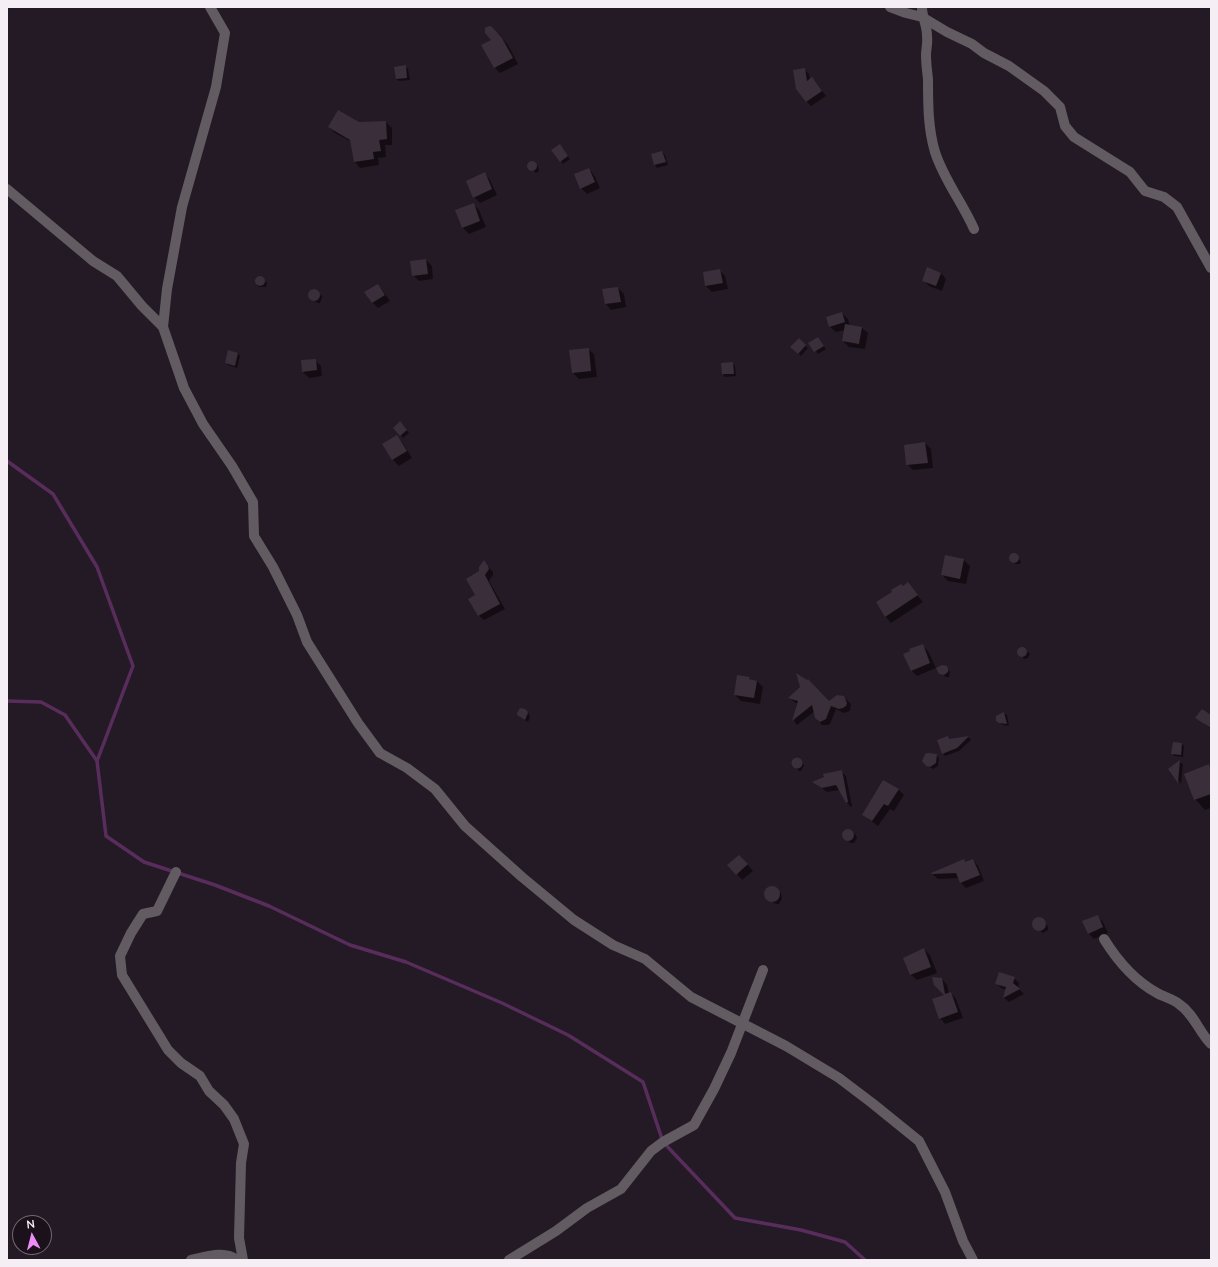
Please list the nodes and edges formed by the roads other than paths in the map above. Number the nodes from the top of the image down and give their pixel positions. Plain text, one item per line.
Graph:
1 (210, 7) edge
2 (890, 7) edge
3 (922, 12) edge
4 (7, 189) edge
5 (974, 229) dead end
6 (1211, 268) edge
7 (163, 327) junction
8 (176, 872) dead end
9 (1104, 939) dead end
10 (763, 970) dead end
11 (742, 1024) junction
12 (1211, 1044) edge
13 (191, 1260) edge
14 (237, 1260) edge
15 (243, 1260) edge
16 (509, 1260) edge
17 (973, 1260) edge

1 - 7 street
2 - 3 street
3 - 5 street
3 - 6 street
4 - 7 street
7 - 11 street
8 - 15 street
9 - 12 street
10 - 11 street
11 - 16 street
11 - 17 street
13 - 14 street

